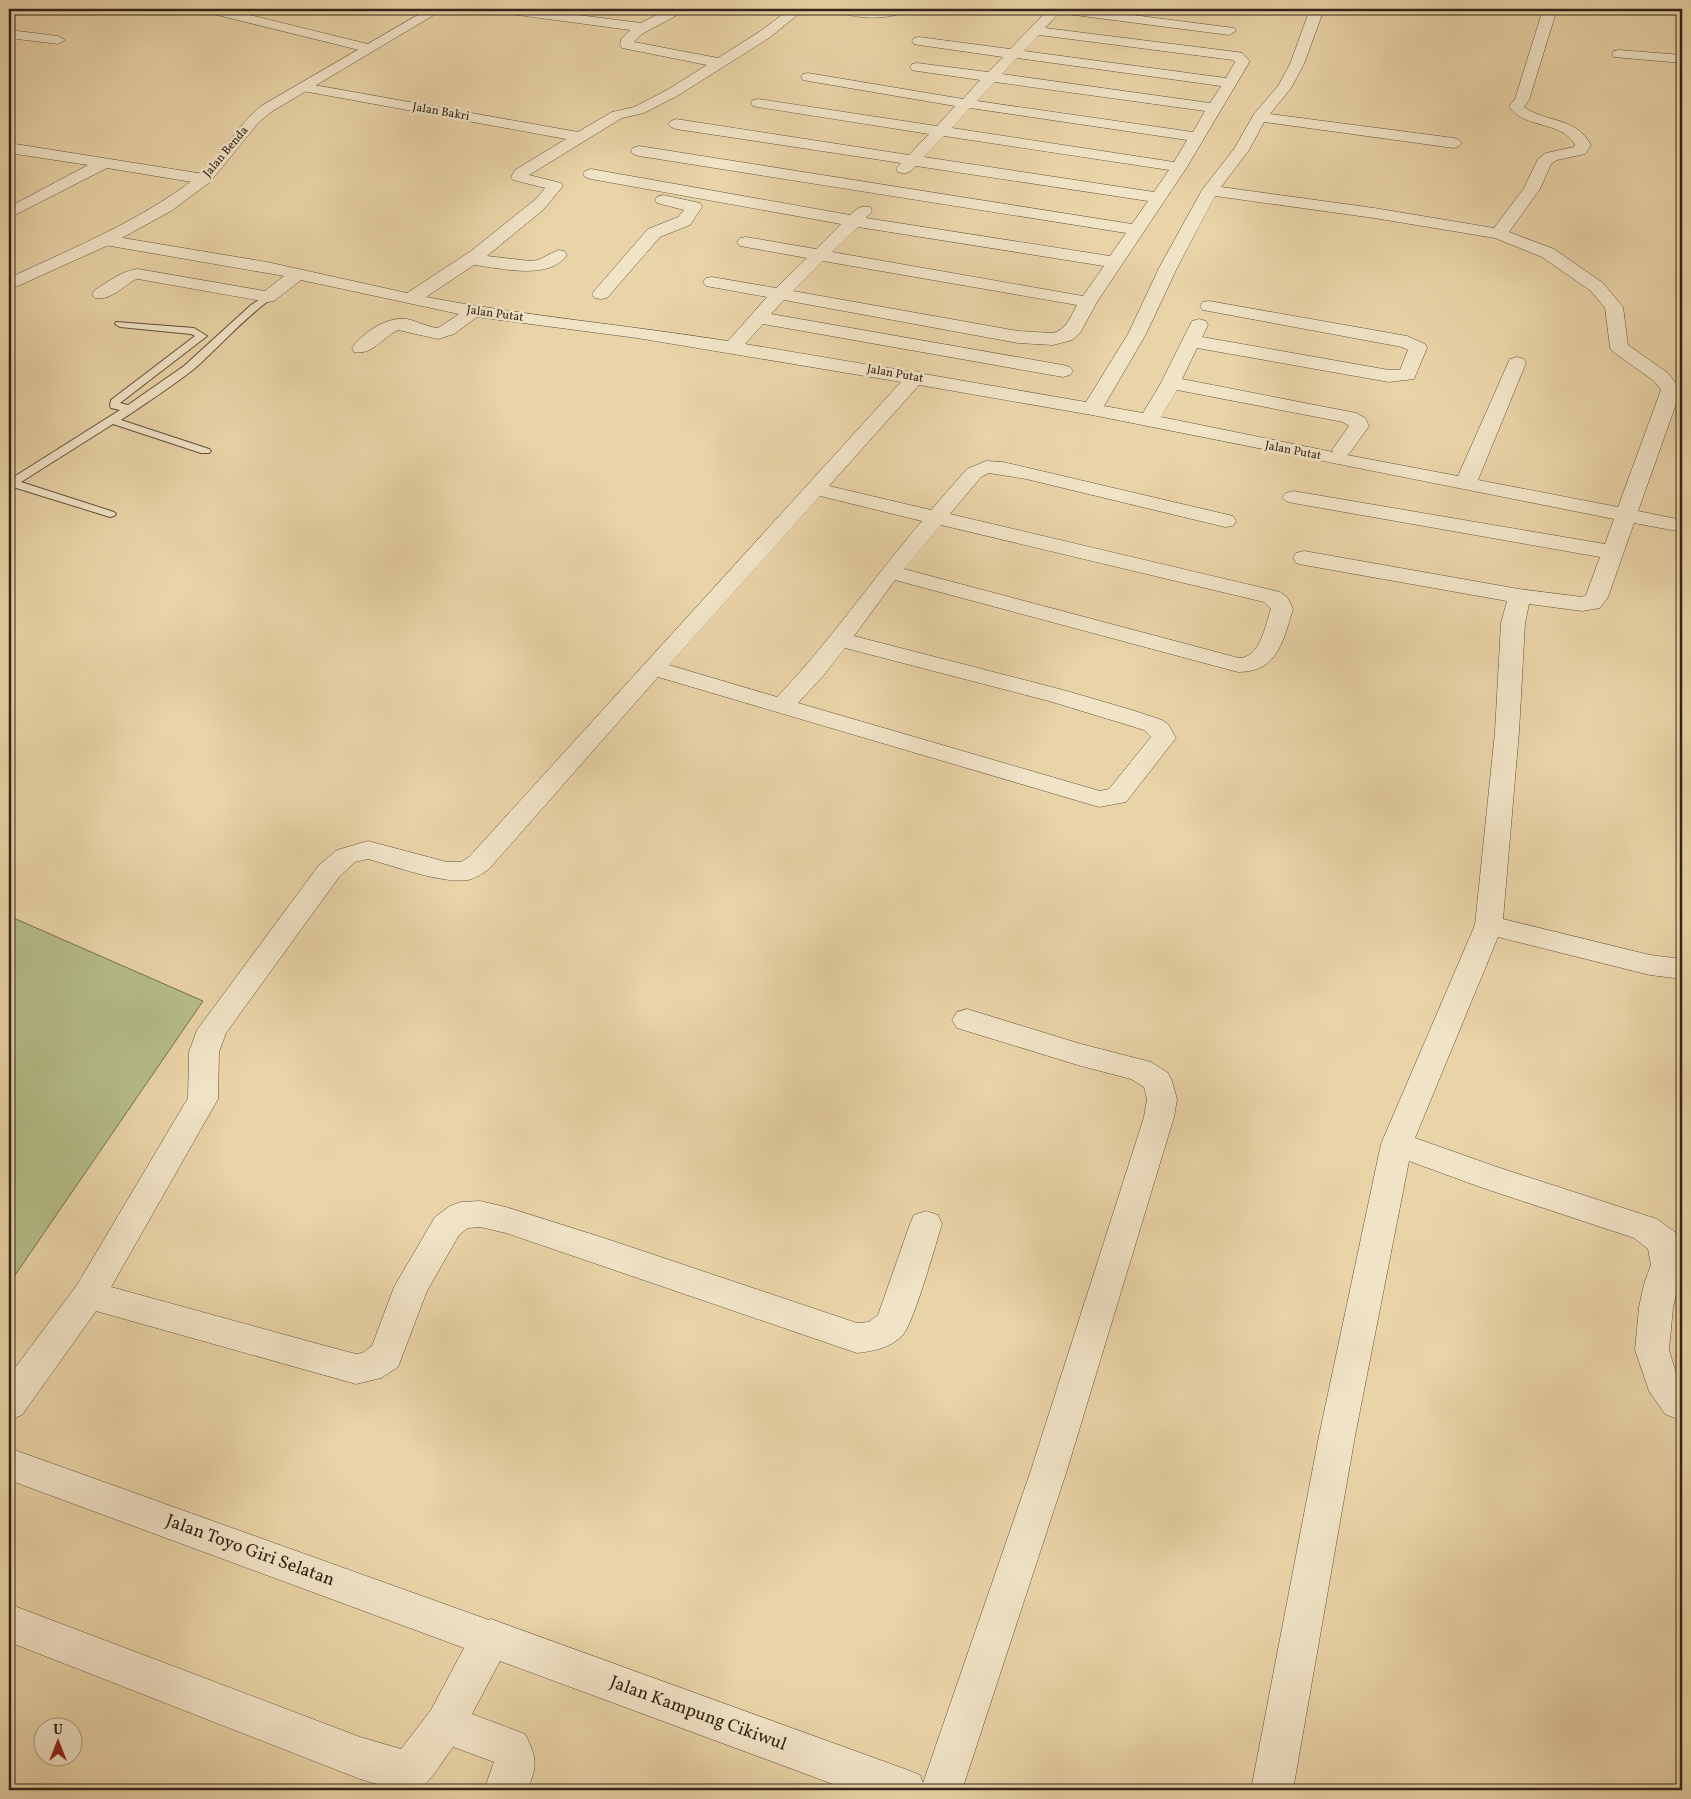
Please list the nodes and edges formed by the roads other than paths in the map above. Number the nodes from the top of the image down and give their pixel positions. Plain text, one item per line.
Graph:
1 (210, 9) edge
2 (437, 9) edge
3 (503, 9) edge
4 (678, 9) edge
5 (798, 9) edge
6 (844, 9) edge
7 (899, 9) edge
8 (1056, 9) edge
9 (1242, 9) edge
10 (1260, 9) edge
11 (1317, 9) edge
12 (1550, 9) edge
13 (644, 28) junction
14 (1036, 31) junction
15 (1229, 31) dead end
16 (9, 34) edge
17 (58, 40) dead end
18 (919, 41) dead end
19 (367, 48) junction
20 (1014, 54) junction
21 (1619, 54) dead end
22 (1682, 59) edge
23 (721, 62) junction
24 (917, 67) dead end
25 (808, 77) dead end
26 (990, 78) junction
27 (1232, 83) junction
28 (303, 86) junction
29 (758, 103) dead end
30 (966, 103) junction
31 (1214, 108) junction
32 (801, 111) junction
33 (1260, 117) junction
34 (676, 124) dead end
35 (941, 131) junction
36 (578, 137) junction
37 (766, 137) junction
38 (1197, 137) junction
39 (1454, 143) dead end
40 (9, 148) edge
41 (639, 151) dead end
42 (913, 159) junction
43 (105, 164) junction
44 (732, 166) junction
45 (1179, 167) junction
46 (591, 174) dead end
47 (204, 179) junction
48 (555, 186) junction
49 (574, 189) dead end
50 (1210, 190) junction
51 (594, 191) dead end
52 (885, 191) junction
53 (9, 192) edge
54 (37, 197) junction
55 (1158, 198) junction
56 (9, 212) edge
57 (853, 221) junction
58 (1137, 230) junction
59 (1499, 234) junction
60 (105, 240) junction
61 (746, 242) dead end
62 (558, 255) dead end
63 (818, 255) junction
64 (472, 259) junction
65 (1114, 262) junction
66 (298, 274) junction
67 (712, 282) dead end
68 (9, 285) edge
69 (101, 294) dead end
70 (601, 294) dead end
71 (780, 294) junction
72 (268, 297) junction
73 (410, 299) junction
74 (1088, 302) junction
75 (473, 311) junction
76 (760, 318) junction
77 (674, 321) dead end
78 (120, 324) dead end
79 (738, 340) junction
80 (1191, 341) junction
81 (361, 348) dead end
82 (1517, 363) dead end
83 (1064, 371) dead end
84 (916, 377) junction
85 (1171, 383) junction
86 (130, 408) junction
87 (1092, 409) junction
88 (111, 420) junction
89 (1149, 420) junction
90 (1342, 450) dead end
91 (205, 451) dead end
92 (10, 484) edge
93 (1466, 484) junction
94 (816, 489) junction
95 (1293, 497) dead end
96 (110, 514) dead end
97 (936, 516) junction
98 (1625, 516) junction
99 (1225, 521) dead end
100 (1682, 526) edge
101 (1612, 552) junction
102 (1304, 558) dead end
103 (890, 572) junction
104 (1519, 596) junction
105 (839, 639) junction
106 (653, 668) junction
107 (783, 705) junction
108 (1489, 925) junction
109 (1682, 970) edge
110 (967, 1020) dead end
111 (1397, 1144) junction
112 (926, 1224) dead end
113 (89, 1295) junction
114 (9, 1404) edge
115 (1682, 1404) edge
116 (9, 1464) edge
117 (9, 1623) edge
118 (491, 1638) junction
119 (445, 1724) junction
120 (404, 1781) edge
121 (505, 1790) edge
122 (905, 1790) edge
123 (941, 1790) edge
124 (1272, 1790) edge

1 - 19 street
2 - 19 street, Jalan Benda
3 - 13 street
4 - 13 street
5 - 23 street
6 - 7 street
8 - 14 street
8 - 15 street
9 - 10 street
11 - 33 street
12 - 59 street
13 - 23 street
14 - 20 street
14 - 27 street
16 - 17 street
18 - 20 street
19 - 28 street, Jalan Benda
20 - 26 street
20 - 27 street
21 - 22 street
23 - 36 street
24 - 26 street
25 - 30 street
26 - 30 street
26 - 31 street
27 - 31 street
28 - 36 street, Jalan Bakri
28 - 47 street, Jalan Benda
29 - 32 street
30 - 35 street
30 - 38 street
31 - 38 street
32 - 35 street
32 - 37 street
33 - 39 street
33 - 50 street
34 - 37 street
35 - 42 street
35 - 45 street
36 - 48 street
37 - 42 street
37 - 44 street
38 - 45 street
40 - 43 street
41 - 44 street
42 - 52 street
42 - 55 street
43 - 47 street
43 - 54 street
44 - 52 street
45 - 55 street
46 - 57 street
47 - 60 street, Jalan Benda
48 - 49 street
48 - 64 street
50 - 59 street
50 - 87 street
51 - 70 street
52 - 57 street
52 - 58 street
53 - 54 street
54 - 56 street
55 - 58 street
57 - 63 street
57 - 65 street
58 - 65 street
59 - 98 street
60 - 66 street, Jalan Putat
60 - 68 street, Jalan Benda
61 - 63 street
62 - 64 street
63 - 71 street
63 - 74 street
64 - 73 street
65 - 74 street
66 - 72 street
66 - 73 street, Jalan Putat
67 - 71 street
69 - 72 street
71 - 74 street
71 - 76 street
72 - 86 lane
73 - 75 street, Jalan Putat
75 - 79 street, Jalan Putat
75 - 81 street
76 - 79 street
76 - 83 street
77 - 79 street
78 - 86 lane
79 - 84 street, Jalan Putat
80 - 80 street
80 - 85 street
82 - 93 street
84 - 87 street, Jalan Putat
84 - 94 street
85 - 89 street
85 - 90 street
86 - 88 lane
87 - 89 street, Jalan Putat
88 - 91 lane
88 - 92 lane
89 - 93 street, Jalan Putat
92 - 96 lane
93 - 98 street, Jalan Putat
94 - 97 street
94 - 106 street
95 - 101 street
97 - 99 street
97 - 103 street
97 - 103 street
98 - 100 street, Jalan Putat
98 - 101 street
101 - 104 street
102 - 104 street
103 - 105 street
104 - 108 street
105 - 107 street
105 - 107 street
106 - 107 street
106 - 113 street
108 - 109 street
108 - 111 street
110 - 123 street
111 - 115 street
111 - 124 street
112 - 113 street
113 - 114 street
116 - 118 street, Jalan Toyo Giri Selatan
117 - 120 street
118 - 119 street
118 - 122 street, Jalan Kampung Cikiwul
119 - 120 street
119 - 121 street

